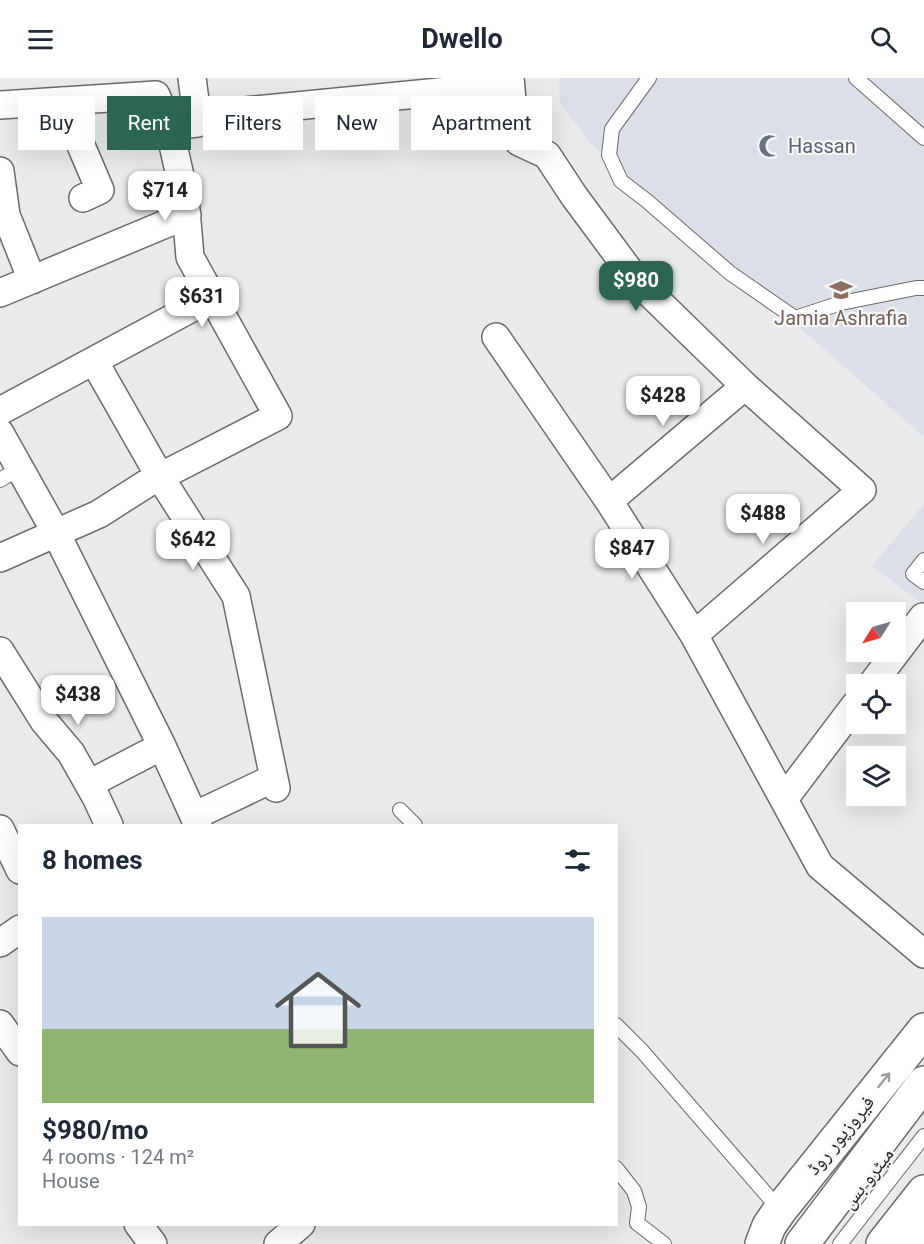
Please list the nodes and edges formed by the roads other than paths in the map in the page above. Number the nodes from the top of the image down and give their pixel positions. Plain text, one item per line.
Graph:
1 (192, 78) edge
2 (649, 78) edge
3 (856, 78) edge
4 (510, 81) edge
5 (140, 96) edge
6 (156, 96) edge
7 (18, 104) edge
8 (0, 105) edge
9 (198, 115) junction
10 (191, 124) edge
11 (921, 130) edge
12 (83, 150) edge
13 (174, 150) edge
14 (0, 171) edge
15 (83, 198) dead end
16 (187, 215) junction
17 (32, 280) junction
18 (924, 288) edge
19 (0, 293) edge
20 (212, 297) junction
21 (496, 337) dead end
22 (94, 361) junction
23 (745, 386) junction
24 (0, 411) edge
25 (0, 433) edge
26 (10, 474) edge
27 (160, 477) junction
28 (609, 501) junction
29 (56, 533) junction
30 (0, 558) edge
31 (924, 560) edge
32 (924, 582) edge
33 (923, 616) edge
34 (694, 635) junction
35 (0, 651) edge
36 (880, 674) edge
37 (846, 717) edge
38 (162, 746) junction
39 (89, 784) junction
40 (784, 799) junction
41 (400, 810) dead end
42 (196, 820) edge
43 (109, 824) edge
44 (414, 824) edge
45 (0, 829) edge
46 (18, 866) edge
47 (18, 930) edge
48 (0, 943) edge
49 (924, 954) edge
50 (0, 1024) edge
51 (618, 1027) edge
52 (924, 1030) edge
53 (18, 1050) edge
54 (924, 1083) edge
55 (924, 1136) edge
56 (618, 1171) edge
57 (924, 1192) edge
58 (780, 1210) junction
59 (140, 1226) edge
60 (299, 1226) edge
61 (803, 1243) edge
62 (153, 1244) edge
63 (278, 1244) edge
64 (664, 1244) edge
65 (762, 1244) edge
66 (840, 1244) edge
67 (883, 1244) edge

1 - 9 street
2 - 18 lane
3 - 11 lane
4 - 9 street
4 - 23 street
5 - 6 street
7 - 8 street
9 - 10 street
12 - 15 street
13 - 16 street
14 - 17 street
16 - 17 street
16 - 20 street
17 - 19 street
20 - 22 street
20 - 27 street
21 - 28 street
22 - 24 street
22 - 27 street
23 - 28 street
23 - 34 street
25 - 26 street
26 - 29 street
27 - 29 street
27 - 42 street
28 - 34 street
29 - 30 street
29 - 38 street
31 - 32 lane
33 - 36 street
34 - 40 street
35 - 39 street
37 - 40 street
38 - 39 street
38 - 42 street
39 - 43 street
40 - 49 street
41 - 44 lane
45 - 46 street
47 - 48 street
50 - 53 street
51 - 58 lane
58 -> 52 main road, فیروزپور روڈ
54 - 61 main road
55 - 66 lane, میٹرو بس
56 - 64 lane
57 - 67 main road
58 - 65 main road, فیروزپور روڈ
59 - 62 street
60 - 63 street

